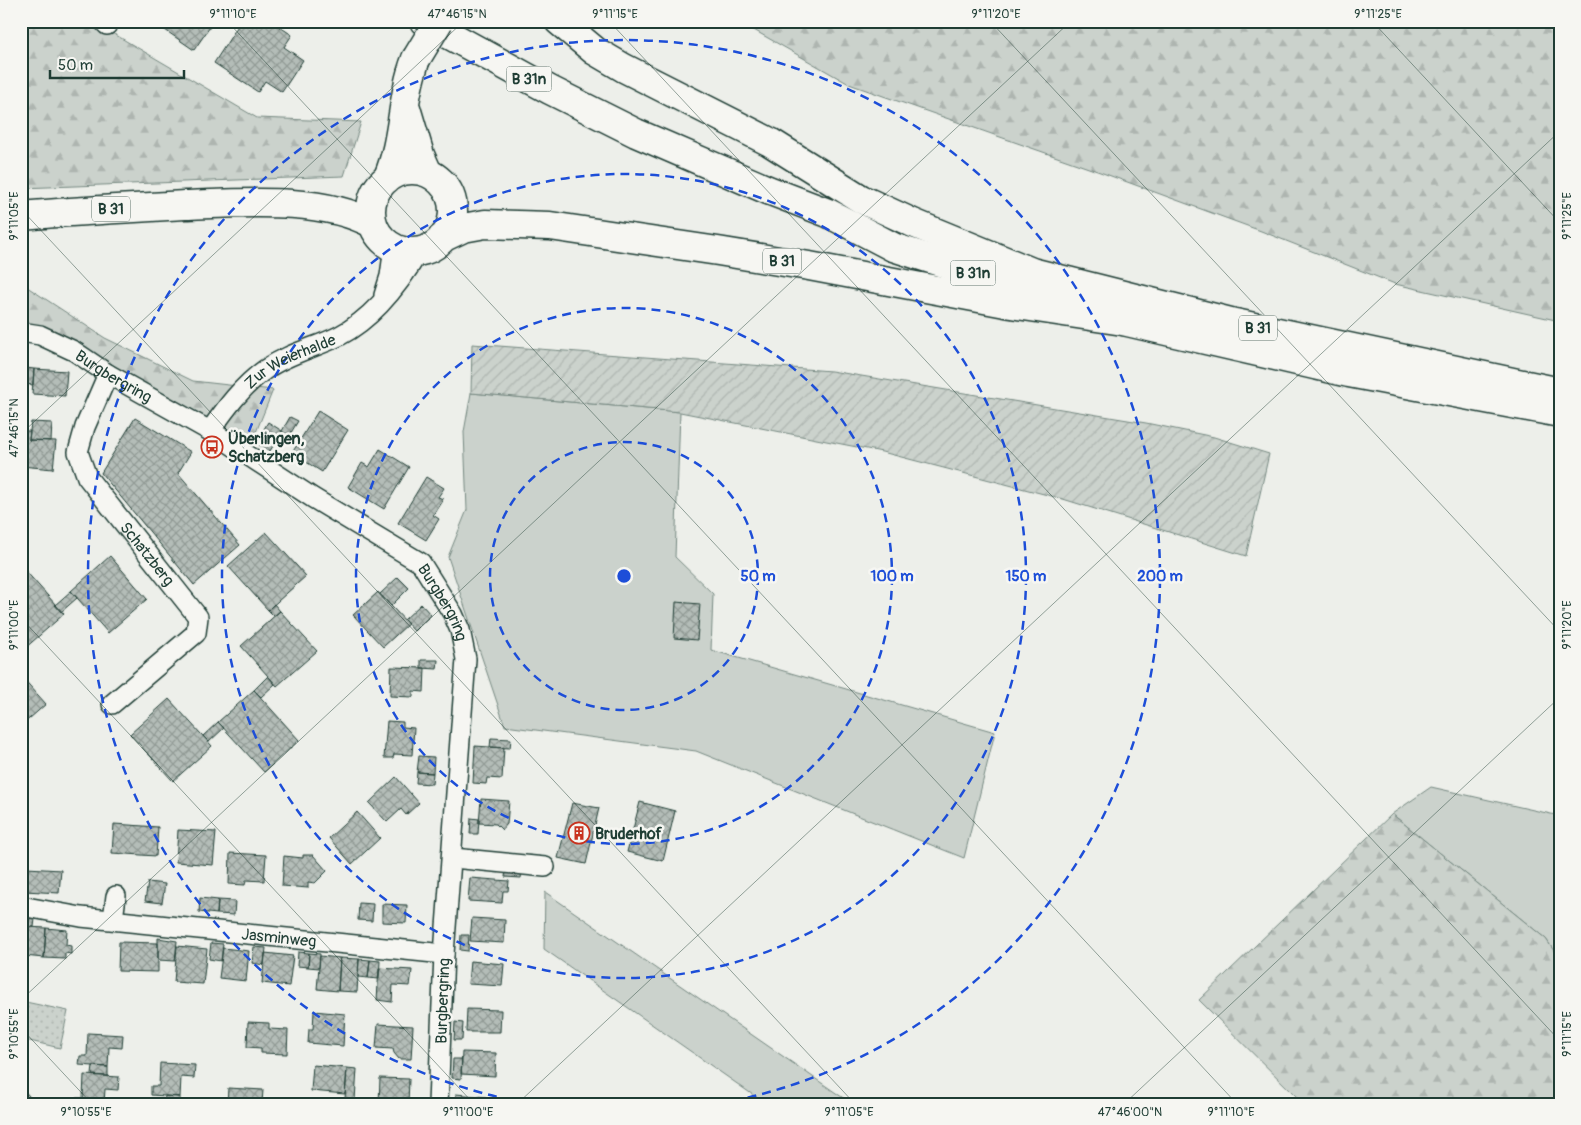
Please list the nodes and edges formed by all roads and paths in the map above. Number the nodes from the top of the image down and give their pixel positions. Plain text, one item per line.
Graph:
1 (424, 21) edge
2 (439, 21) edge
3 (558, 21) edge
4 (405, 103) junction
5 (428, 172) junction
6 (381, 186) junction
7 (306, 206) junction
8 (828, 213) junction
9 (21, 216) edge
10 (373, 224) junction
11 (442, 238) junction
12 (406, 249) junction
13 (1032, 272) junction
14 (381, 304) junction
15 (1123, 321) junction
16 (21, 332) edge
17 (108, 374) junction
18 (1560, 392) edge
19 (1560, 413) edge
20 (210, 431) junction
21 (112, 704) dead end
22 (453, 858) junction
23 (545, 867) dead end
24 (116, 896) dead end
25 (21, 906) edge
26 (114, 919) junction
27 (444, 954) junction
28 (438, 1104) edge

1 - 8 main road, B 31n
2 - 4 main road, bridge
3 - 13 main road, B 31
4 - 5 main road
4 - 6 main road
5 - 6 main road, B 31
5 - 11 main road
6 - 7 main road, B 31
6 - 10 main road
7 - 9 main road, B 31
7 - 10 main road, B 31
8 - 13 main road, B 31n
8 - 15 main road, B 31n
10 - 12 main road, B 31
11 - 12 main road, B 31
11 - 15 main road, B 31
12 - 14 street
12 - 14 street, Zur Weierhalde
13 - 18 main road, B 31
14 - 20 street, Zur Weierhalde
15 - 19 main road, B 31
16 - 17 street, Burgbergring
17 - 20 street, Burgbergring
17 - 21 street, Schatzberg
20 - 22 street, Burgbergring
22 - 23 street
22 - 27 street, Burgbergring
24 - 26 street
25 - 26 street, Jasminweg
26 - 27 street, Jasminweg
27 - 28 street, Burgbergring

